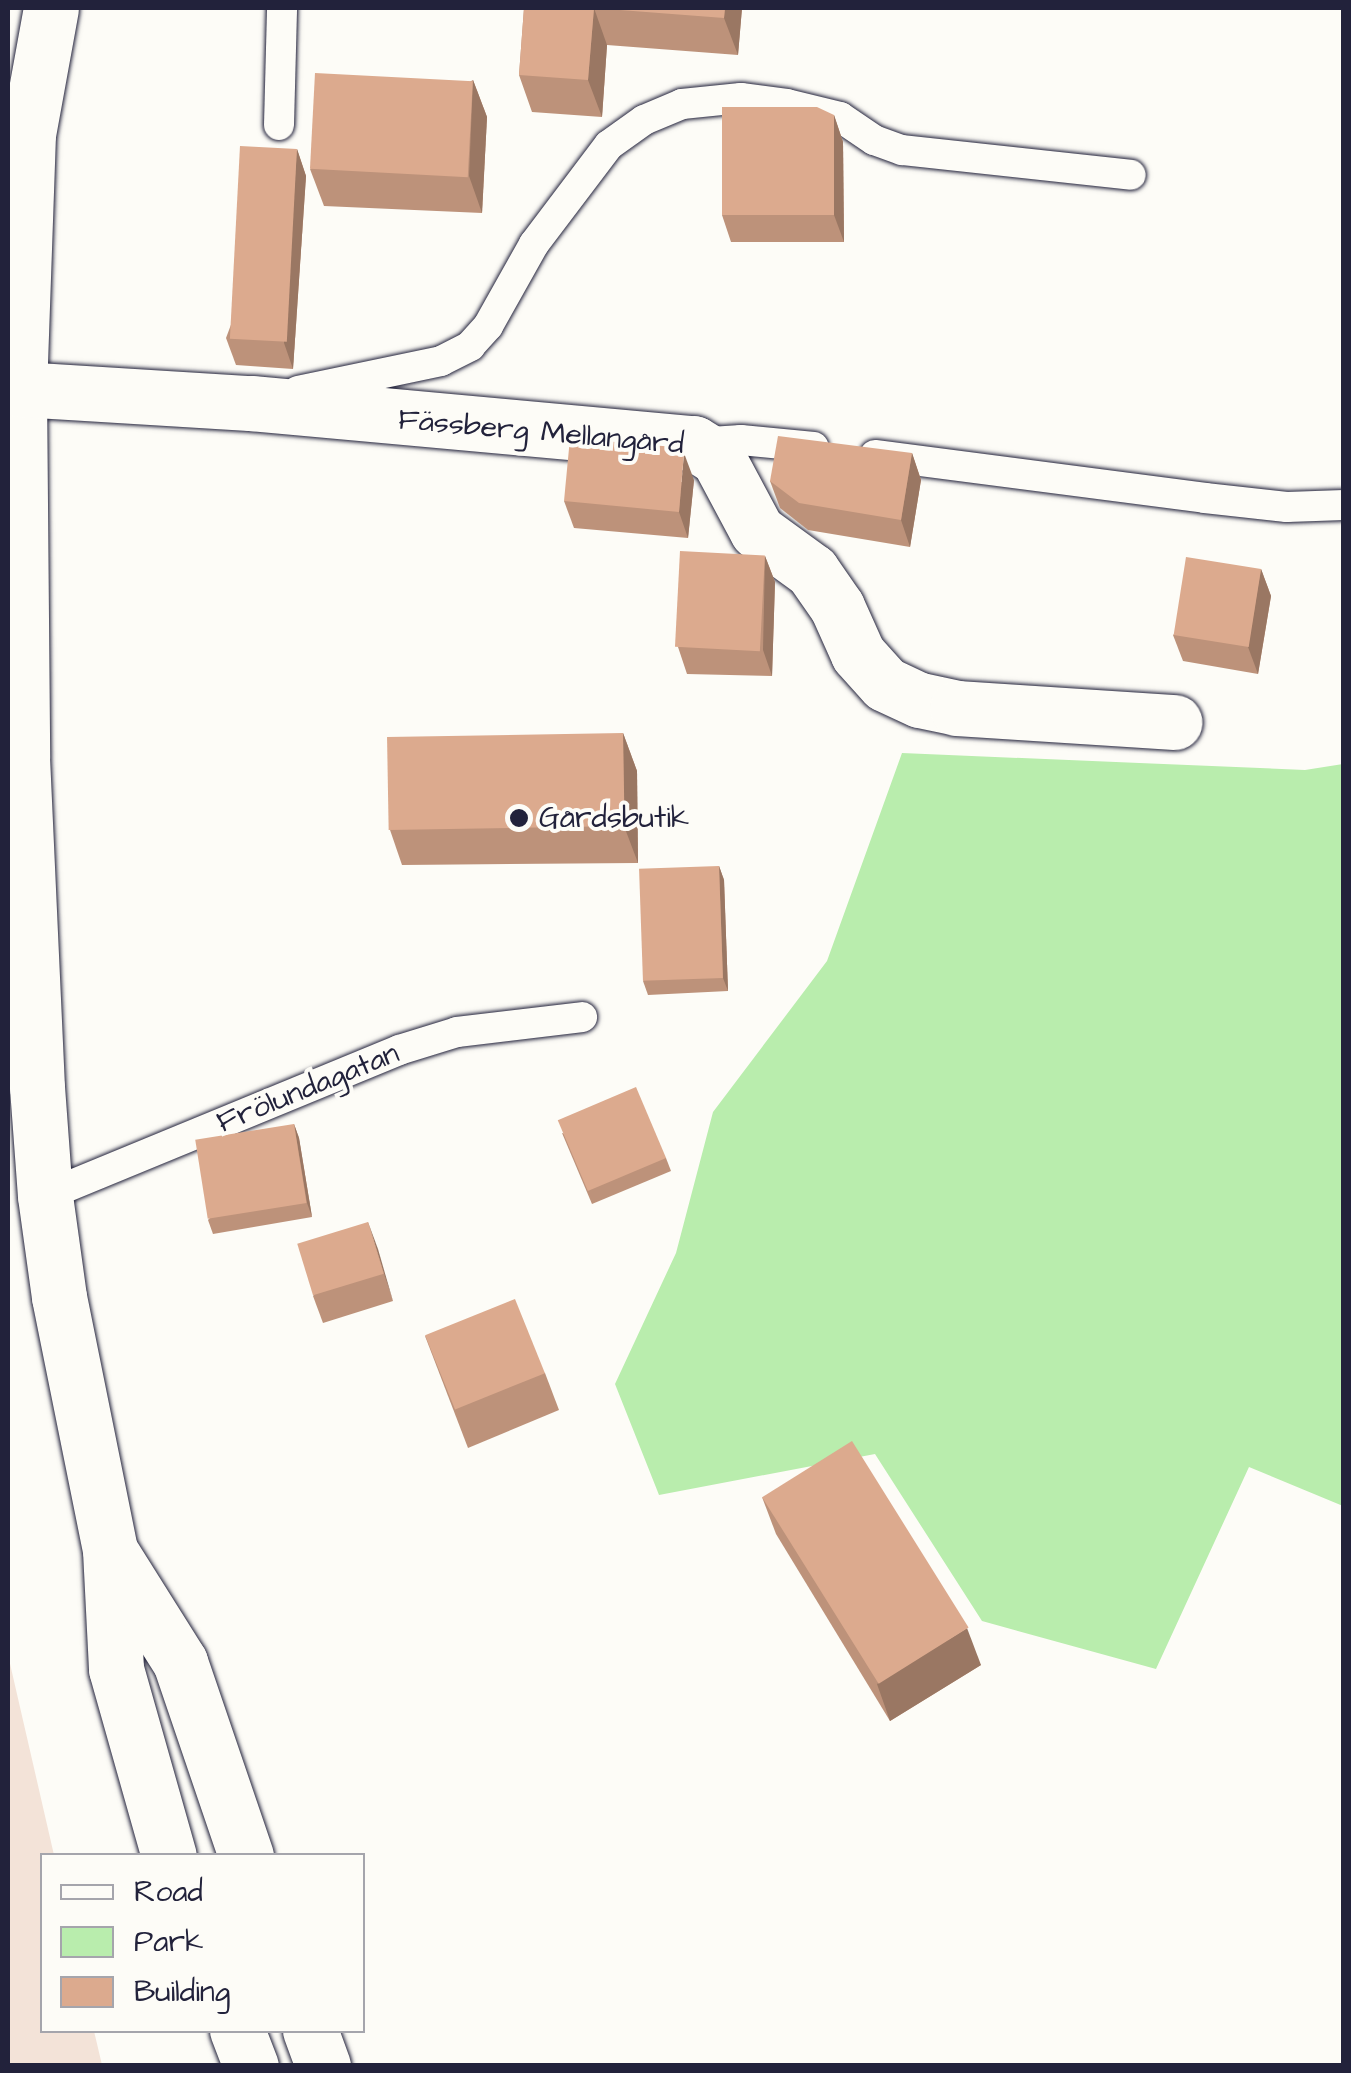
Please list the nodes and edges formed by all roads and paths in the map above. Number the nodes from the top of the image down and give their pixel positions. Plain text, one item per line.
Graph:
1 (51, 8) edge
2 (282, 8) edge
3 (279, 126) dead end
4 (1131, 175) dead end
5 (19, 389) junction
6 (251, 404) junction
7 (694, 443) junction
8 (1344, 505) edge
9 (1175, 722) dead end
10 (582, 1017) dead end
11 (45, 1196) junction
12 (110, 1550) junction
13 (168, 1853) edge
14 (245, 1853) edge
15 (238, 2033) edge
16 (311, 2033) edge
17 (251, 2066) edge
18 (323, 2066) edge

1 - 5 street
2 - 3 lane
4 - 6 lane
5 - 6 street, Fässberg Mellangård
5 - 11 street
6 - 7 street, Fässberg Mellangård
7 - 8 lane
7 - 9 street, Fässberg Mellangård
10 - 11 lane, Frölundagatan
11 - 12 street
12 - 13 street
12 - 14 street
15 - 17 street
16 - 18 street

